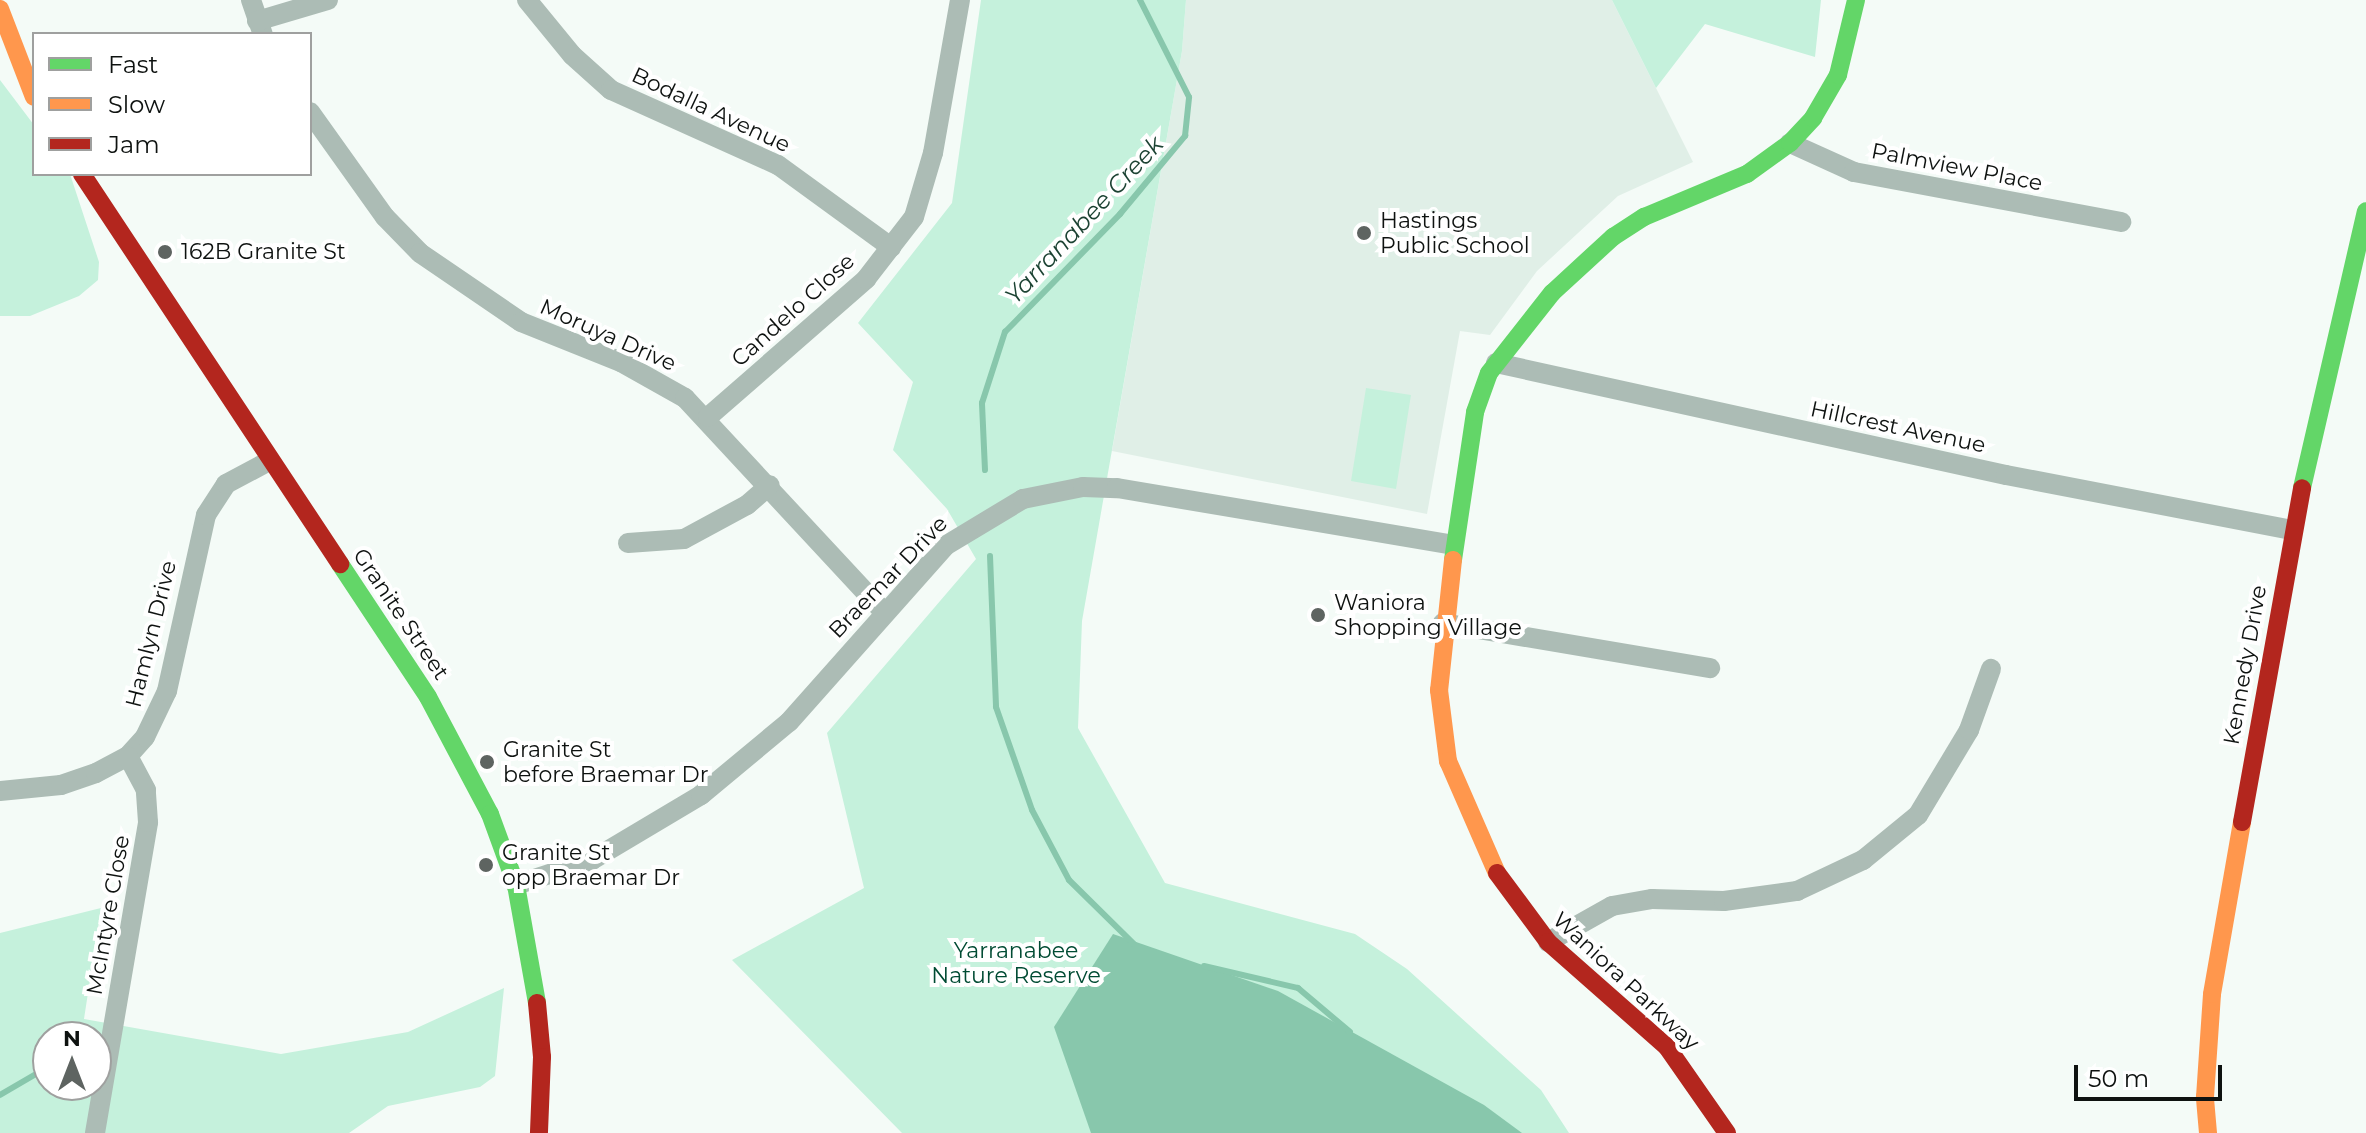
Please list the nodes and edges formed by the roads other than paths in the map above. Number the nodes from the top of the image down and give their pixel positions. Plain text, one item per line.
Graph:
1 (251, 0) edge
2 (328, 0) edge
3 (527, 0) edge
4 (960, 0) edge
5 (1856, 0) edge
6 (0, 9) edge
7 (260, 27) edge
8 (32, 92) edge
9 (312, 115) edge
10 (1790, 143) junction
11 (83, 176) edge
12 (2366, 211) edge
13 (2121, 222) dead end
14 (891, 247) junction
15 (1496, 363) junction
16 (708, 417) junction
17 (269, 461) junction
18 (770, 485) junction
19 (2292, 530) junction
20 (628, 543) dead end
21 (1453, 545) junction
22 (883, 611) junction
23 (1443, 623) junction
24 (1710, 668) dead end
25 (1991, 669) dead end
26 (128, 756) junction
27 (0, 791) edge
28 (516, 885) junction
29 (1548, 942) junction
30 (95, 1133) edge
31 (539, 1133) edge
32 (1727, 1133) edge
33 (2208, 1133) edge

1 - 7 street
2 - 7 street
3 - 14 street, Bodalla Avenue
4 - 14 street, Candelo Close
5 - 10 street, Waniora Parkway
6 - 8 street
9 - 16 street, Moruya Drive
10 - 13 street, Palmview Place
10 - 15 street, Waniora Parkway
11 - 17 street, Granite Street
12 - 19 street, Kennedy Drive
14 - 16 street, Candelo Close
15 - 19 street, Hillcrest Avenue
15 - 21 street, Waniora Parkway
16 - 18 street, Moruya Drive
17 - 26 street, Hamlyn Drive
17 - 28 street, Granite Street
18 - 20 street
18 - 22 street, Moruya Drive
19 - 33 street, Kennedy Drive
21 - 22 street, Braemar Drive
21 - 23 street, Waniora Parkway
22 - 28 street, Braemar Drive
23 - 24 street
23 - 29 street, Waniora Parkway
25 - 29 street
26 - 27 street
26 - 30 street, McIntyre Close
28 - 31 street, Granite Street
29 - 32 street, Waniora Parkway

